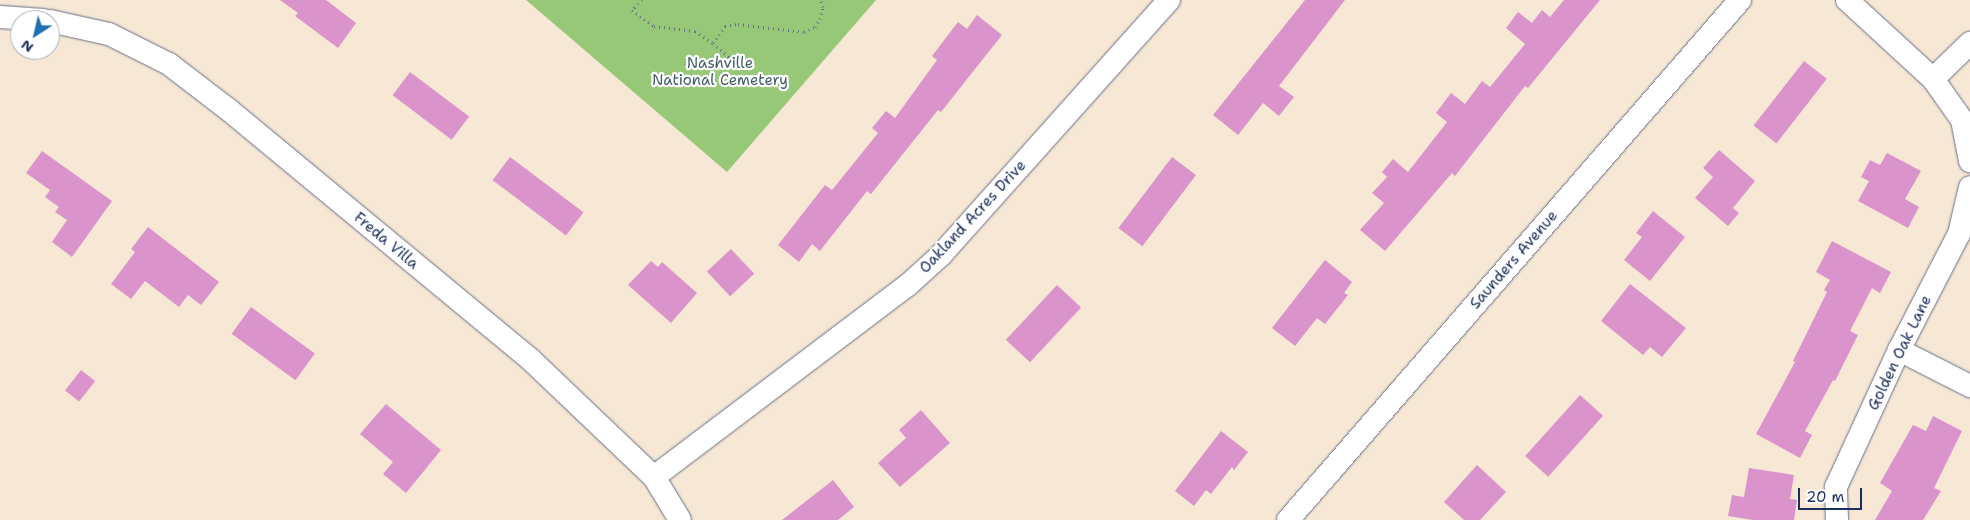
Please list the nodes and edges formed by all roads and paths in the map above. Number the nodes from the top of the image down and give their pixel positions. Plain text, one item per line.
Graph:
1 (642, 0) edge
2 (821, 0) edge
3 (1169, 0) edge
4 (1740, 0) edge
5 (1847, 0) edge
6 (60, 23) edge
7 (713, 43) junction
8 (1970, 43) edge
9 (746, 71) dead end
10 (1933, 79) junction
11 (1970, 161) edge
12 (1970, 187) edge
13 (1899, 350) junction
14 (1970, 386) edge
15 (654, 477) junction
16 (680, 520) edge
17 (1288, 520) edge
18 (1837, 520) edge

1 - 7 path
2 - 7 path
3 - 15 street, Oakland Acres Drive
4 - 17 street, Saunders Avenue
5 - 10 street
6 - 15 street, Freda Villa
7 - 9 path
8 - 10 street
10 - 11 street
12 - 13 street, Golden Oak Lane
13 - 14 street
13 - 18 street, Golden Oak Lane
15 - 16 street, Freda Villa

